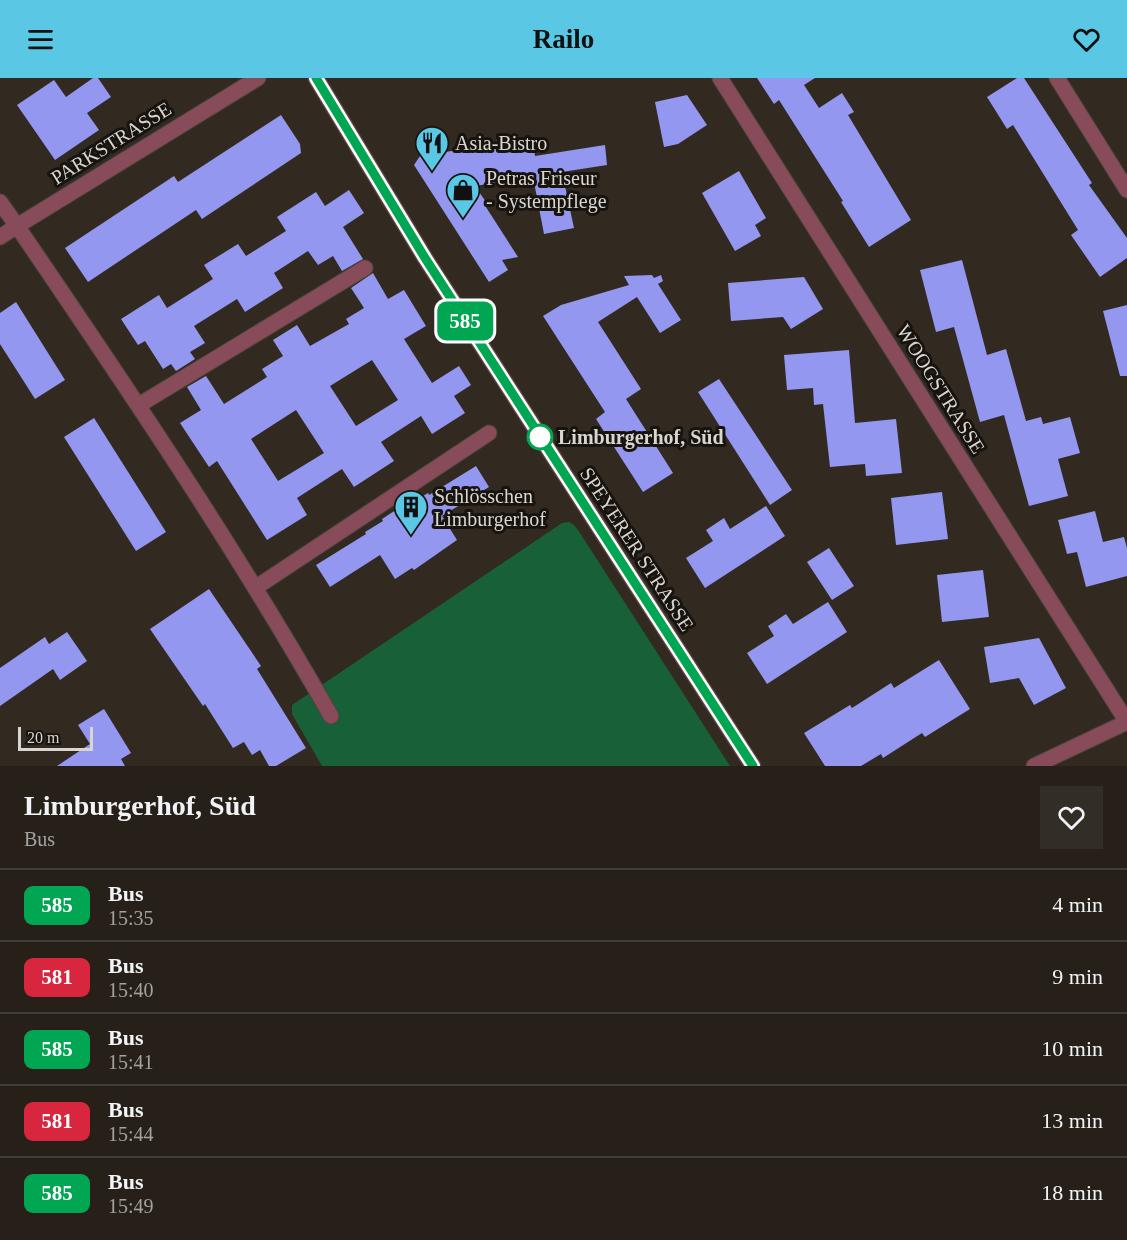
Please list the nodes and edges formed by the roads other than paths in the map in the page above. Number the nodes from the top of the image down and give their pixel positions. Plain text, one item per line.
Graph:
1 (258, 78) edge
2 (316, 78) edge
3 (720, 78) edge
4 (1058, 78) edge
5 (1127, 190) edge
6 (0, 202) edge
7 (17, 226) junction
8 (0, 237) edge
9 (365, 268) dead end
10 (139, 405) junction
11 (489, 433) dead end
12 (255, 588) junction
13 (331, 716) dead end
14 (1127, 722) edge
15 (753, 766) edge
16 (1034, 766) edge

1 - 7 street, PARKSTRASSE
2 - 15 street, SPEYERER STRASSE
3 - 14 street, WOOGSTRASSE
4 - 5 street
6 - 7 street
7 - 8 street, PARKSTRASSE
7 - 10 street
9 - 10 street
10 - 12 street
11 - 12 street
12 - 13 street
14 - 16 street, WOOGSTRASSE

